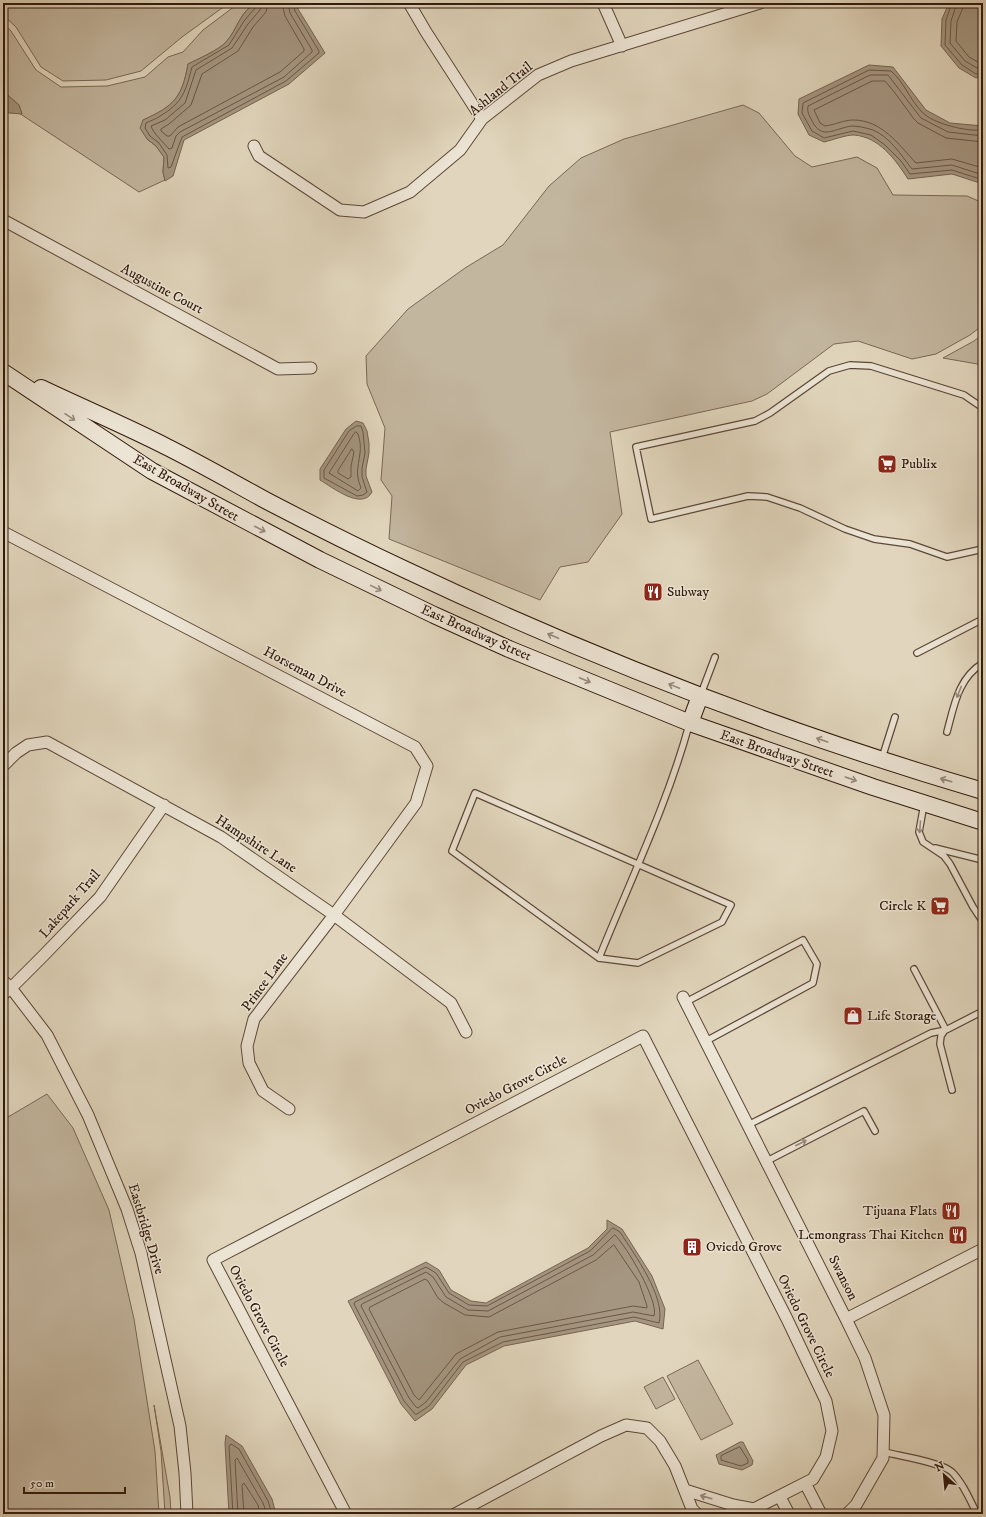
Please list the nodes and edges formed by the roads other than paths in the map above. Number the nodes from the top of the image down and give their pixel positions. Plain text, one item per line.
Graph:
1 (409, 3) edge
2 (603, 3) edge
3 (760, 3) edge
4 (622, 46) junction
5 (482, 119) junction
6 (254, 146) dead end
7 (3, 220) edge
8 (310, 368) dead end
9 (3, 371) edge
10 (983, 408) edge
11 (3, 532) edge
12 (983, 549) edge
13 (983, 619) edge
14 (917, 652) dead end
15 (715, 657) dead end
16 (983, 663) edge
17 (700, 696) junction
18 (895, 717) dead end
19 (690, 723) junction
20 (948, 732) dead end
21 (881, 760) junction
22 (3, 766) edge
23 (983, 791) edge
24 (924, 803) junction
25 (164, 805) junction
26 (983, 822) edge
27 (945, 854) junction
28 (983, 860) edge
29 (637, 865) junction
30 (334, 915) junction
31 (983, 922) edge
32 (599, 958) junction
33 (914, 969) dead end
34 (6, 988) edge
35 (684, 999) joint
36 (983, 1010) edge
37 (946, 1030) junction
38 (466, 1032) dead end
39 (706, 1041) junction
40 (952, 1090) dead end
41 (289, 1108) dead end
42 (748, 1125) junction
43 (875, 1131) dead end
44 (767, 1161) junction
45 (983, 1249) edge
46 (846, 1319) junction
47 (884, 1452) junction
48 (805, 1484) junction
49 (685, 1490) junction
50 (780, 1497) junction
51 (749, 1511) edge
52 (187, 1514) edge
53 (346, 1514) edge
54 (455, 1514) edge
55 (697, 1514) edge
56 (789, 1514) edge
57 (821, 1514) edge
58 (847, 1514) edge
59 (978, 1514) edge

1 - 5 street
2 - 4 street
3 - 4 street, Ashland Trail
4 - 5 street, Ashland Trail
5 - 6 street, Ashland Trail
7 - 8 street, Augustine Court
17 -> 9 main road, East Broadway Street
9 -> 19 main road, East Broadway Street
10 - 12 lane
11 - 30 street, Horseman Drive
13 - 14 lane
15 - 17 lane
16 -> 20 lane
17 - 19 main road
21 -> 17 main road, East Broadway Street
18 - 21 lane
19 -> 24 main road, East Broadway Street
19 - 29 lane
23 -> 21 main road, East Broadway Street
22 - 25 street, Hampshire Lane
24 - 26 main road, East Broadway Street
24 -> 27 lane
25 - 30 street, Hampshire Lane
25 - 34 street, Lakepark Trail
27 - 28 lane
27 - 31 lane
29 - 32 lane
29 - 32 lane
29 - 32 lane
30 - 38 street, Hampshire Lane
30 - 41 street, Prince Lane
33 - 37 lane
34 - 52 street, Eastbridge Drive
35 - 39 street, Swanson
35 - 39 lane
36 - 37 lane
37 - 40 lane
37 - 42 lane
39 - 42 street, Swanson
42 - 44 street, Swanson
44 -> 43 lane
44 - 46 street, Swanson
45 - 46 street
46 - 47 street, Swanson
47 - 58 street, Swanson
47 - 59 lane
48 - 50 street, Oviedo Grove Circle
48 - 53 street, Oviedo Grove Circle
48 - 57 street
51 -> 49 street, Oviedo Grove Circle
49 - 54 street
49 - 55 street
50 - 51 street, Oviedo Grove Circle
50 - 56 street

